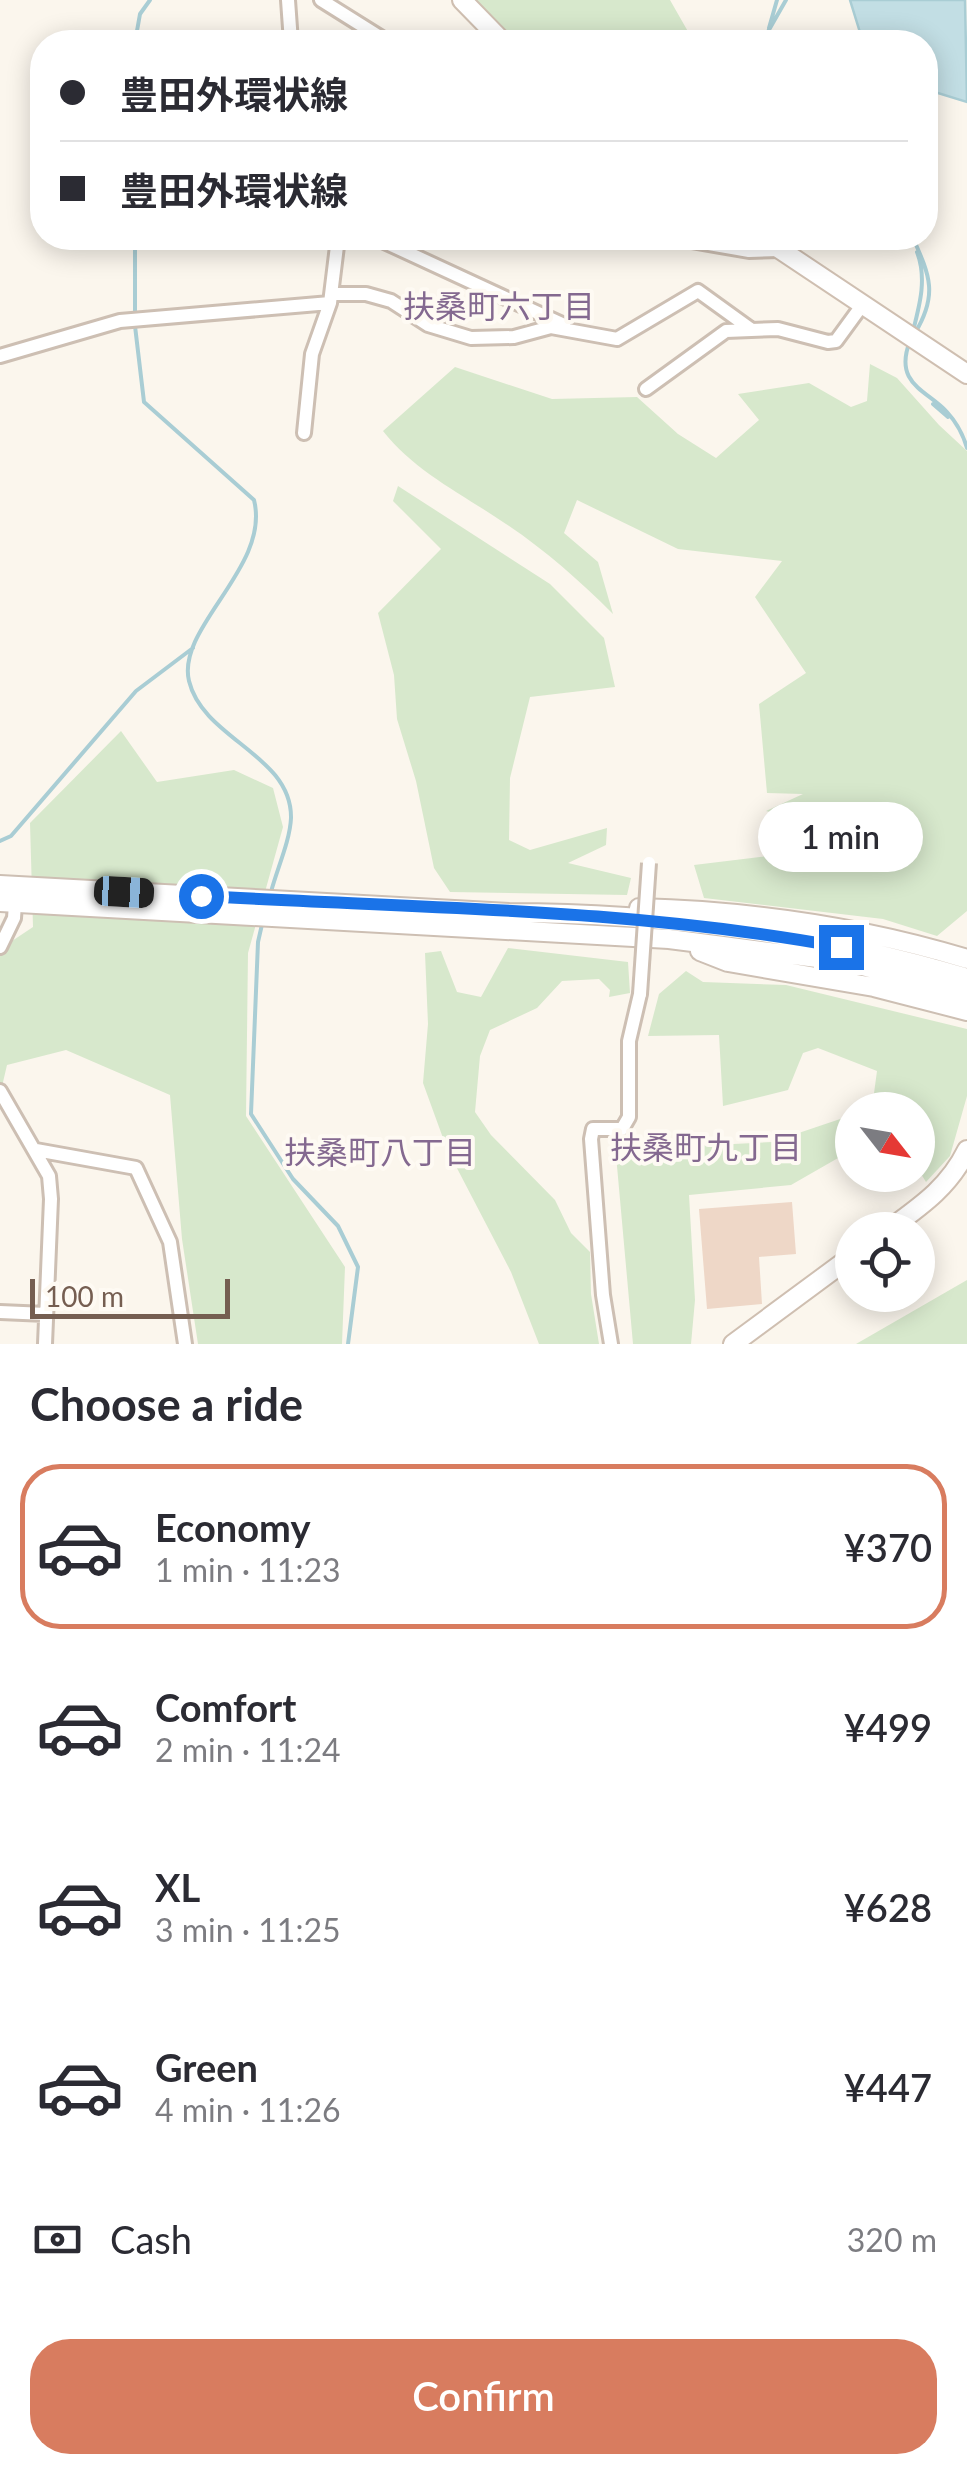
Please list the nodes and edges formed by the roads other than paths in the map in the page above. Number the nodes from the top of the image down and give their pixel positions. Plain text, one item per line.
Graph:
1 (288, 0) edge
2 (321, 0) edge
3 (462, 0) edge
4 (290, 30) edge
5 (369, 30) edge
6 (491, 30) edge
7 (337, 250) edge
8 (402, 250) edge
9 (743, 250) edge
10 (781, 250) joint
11 (331, 299) junction
12 (864, 304) junction
13 (752, 330) junction
14 (578, 332) junction
15 (0, 356) edge
16 (967, 374) edge
17 (646, 389) dead end
18 (304, 434) dead end
19 (650, 863) dead end
20 (6, 894) edge
21 (569, 913) junction
22 (447, 918) junction
23 (669, 930) junction
24 (0, 947) edge
25 (967, 959) edge
26 (967, 978) edge
27 (967, 994) edge
28 (967, 1012) edge
29 (0, 1091) edge
30 (36, 1150) junction
31 (967, 1150) edge
32 (913, 1212) edge
33 (835, 1269) edge
34 (0, 1312) edge
35 (46, 1314) junction
36 (44, 1344) edge
37 (185, 1344) edge
38 (611, 1344) edge
39 (733, 1344) edge

1 - 4 street
2 - 5 street
3 - 6 street
7 - 11 street
8 - 14 street
9 - 10 street
10 - 12 street
11 - 14 street
11 - 15 street
11 - 18 street
12 - 13 street
12 - 16 street
13 - 14 street
13 - 17 street
19 - 38 street, bridge
20 - 22 street
20 - 24 street
21 - 22 street
21 - 23 street
21 - 25 street
22 - 23 street
23 - 26 street
23 - 27 street
23 - 28 street
29 - 30 street
30 - 35 street
30 - 37 street
31 - 32 street
33 - 39 street
34 - 35 street
35 - 36 street

